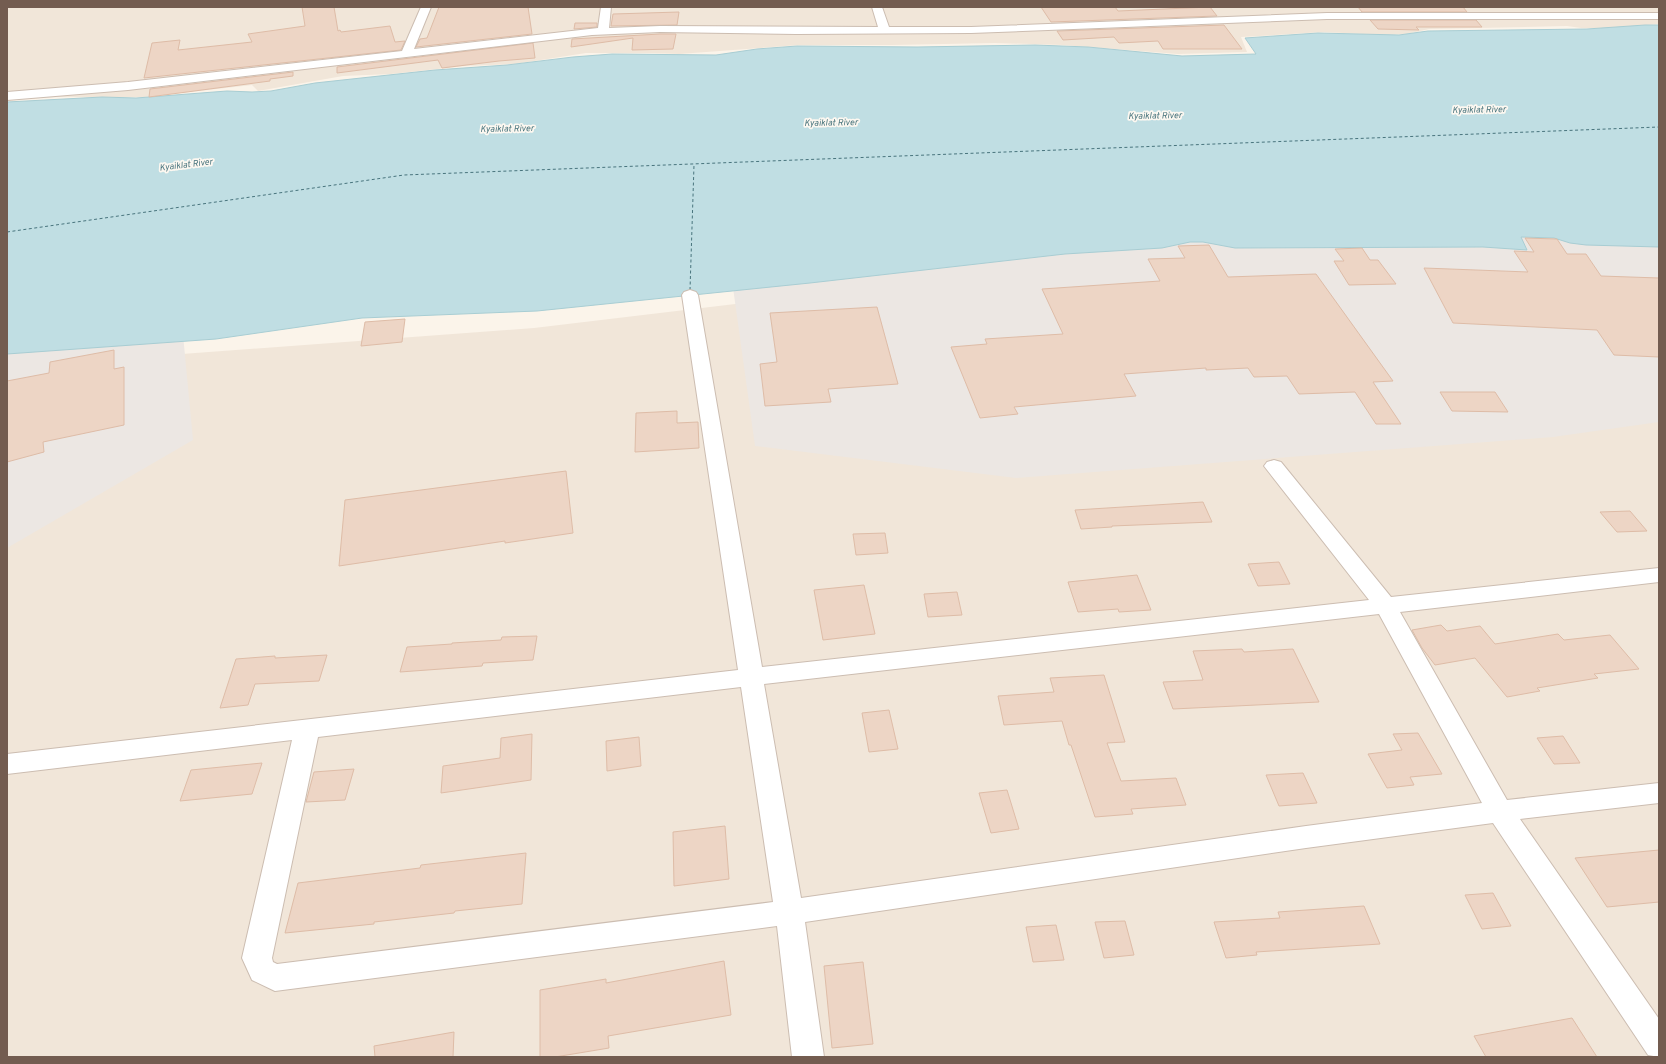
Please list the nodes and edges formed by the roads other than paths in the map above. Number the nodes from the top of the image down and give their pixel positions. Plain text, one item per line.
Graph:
1 (426, 7) edge
2 (606, 7) edge
3 (877, 7) edge
4 (1324, 11) edge
5 (1132, 12) dead end
6 (1659, 16) edge
7 (1141, 23) junction
8 (885, 31) junction
9 (603, 32) junction
10 (406, 54) junction
11 (7, 96) edge
12 (690, 294) dead end
13 (1274, 466) dead end
14 (1659, 576) edge
15 (1386, 606) junction
16 (750, 676) junction
17 (307, 729) junction
18 (7, 764) edge
19 (1659, 793) edge
20 (1500, 811) junction
21 (789, 912) junction
22 (1659, 1045) edge
23 (808, 1057) edge

1 - 10 street
2 - 9 street
3 - 8 street
4 - 6 street
4 - 7 street
5 - 7 street
7 - 8 street
8 - 9 street
9 - 10 street
10 - 11 street
12 - 16 street
13 - 15 street
14 - 15 street
15 - 16 street
15 - 20 street
16 - 17 street
16 - 21 street
17 - 18 street
17 - 21 street
19 - 20 street
20 - 21 street
20 - 22 street
21 - 23 street

